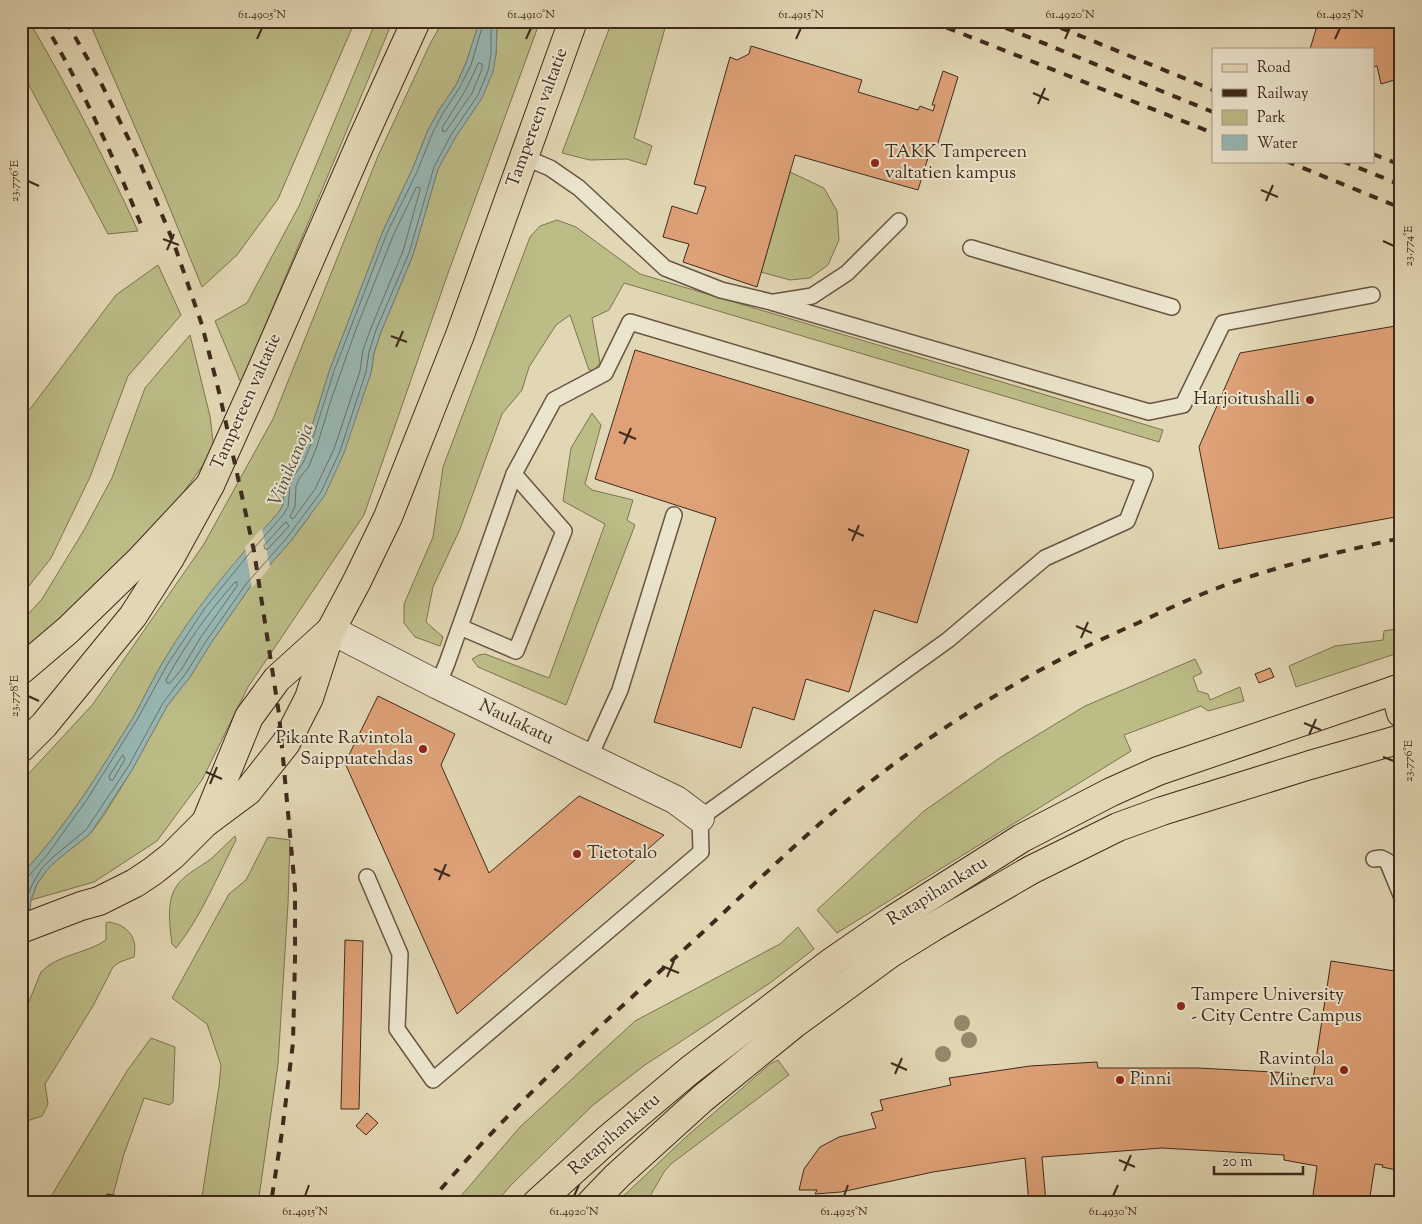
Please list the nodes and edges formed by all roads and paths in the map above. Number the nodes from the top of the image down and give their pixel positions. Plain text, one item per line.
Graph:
1 (416, 21) edge
2 (573, 21) edge
3 (524, 157) junction
4 (899, 220) dead end
5 (971, 248) dead end
6 (1372, 295) dead end
7 (771, 302) junction
8 (1172, 307) dead end
9 (514, 474) junction
10 (210, 485) junction
11 (674, 514) dead end
12 (460, 627) junction
13 (331, 630) junction
14 (21, 670) edge
15 (438, 685) junction
16 (1399, 697) edge
17 (1401, 739) edge
18 (21, 748) edge
19 (589, 758) junction
20 (700, 818) junction
21 (206, 823) junction
22 (1374, 859) dead end
23 (367, 877) dead end
24 (1401, 895) edge
25 (21, 929) edge
26 (1401, 1198) edge
27 (539, 1202) edge
28 (591, 1203) edge
29 (1399, 1203) edge

1 - 10 main road, Tampereen valtatie
2 - 3 main road, Tampereen valtatie
3 - 7 lane
3 - 13 main road, Tampereen valtatie
4 - 7 lane
5 - 8 lane
6 - 7 lane
9 - 12 lane
9 - 12 lane
9 - 20 lane
10 - 14 main road
10 - 18 main road, Tampereen valtatie
11 - 19 lane
12 - 15 lane
13 - 15 street, Naulakatu
13 - 21 main road, Tampereen valtatie
13 - 21 main road, Tampereen valtatie
15 - 19 street, Naulakatu
16 - 27 main road, Ratapihankatu
17 - 28 main road, Ratapihankatu
19 - 20 street, Naulakatu
20 - 23 lane
21 - 25 main road, Tampereen valtatie
22 - 24 lane
26 - 29 lane

